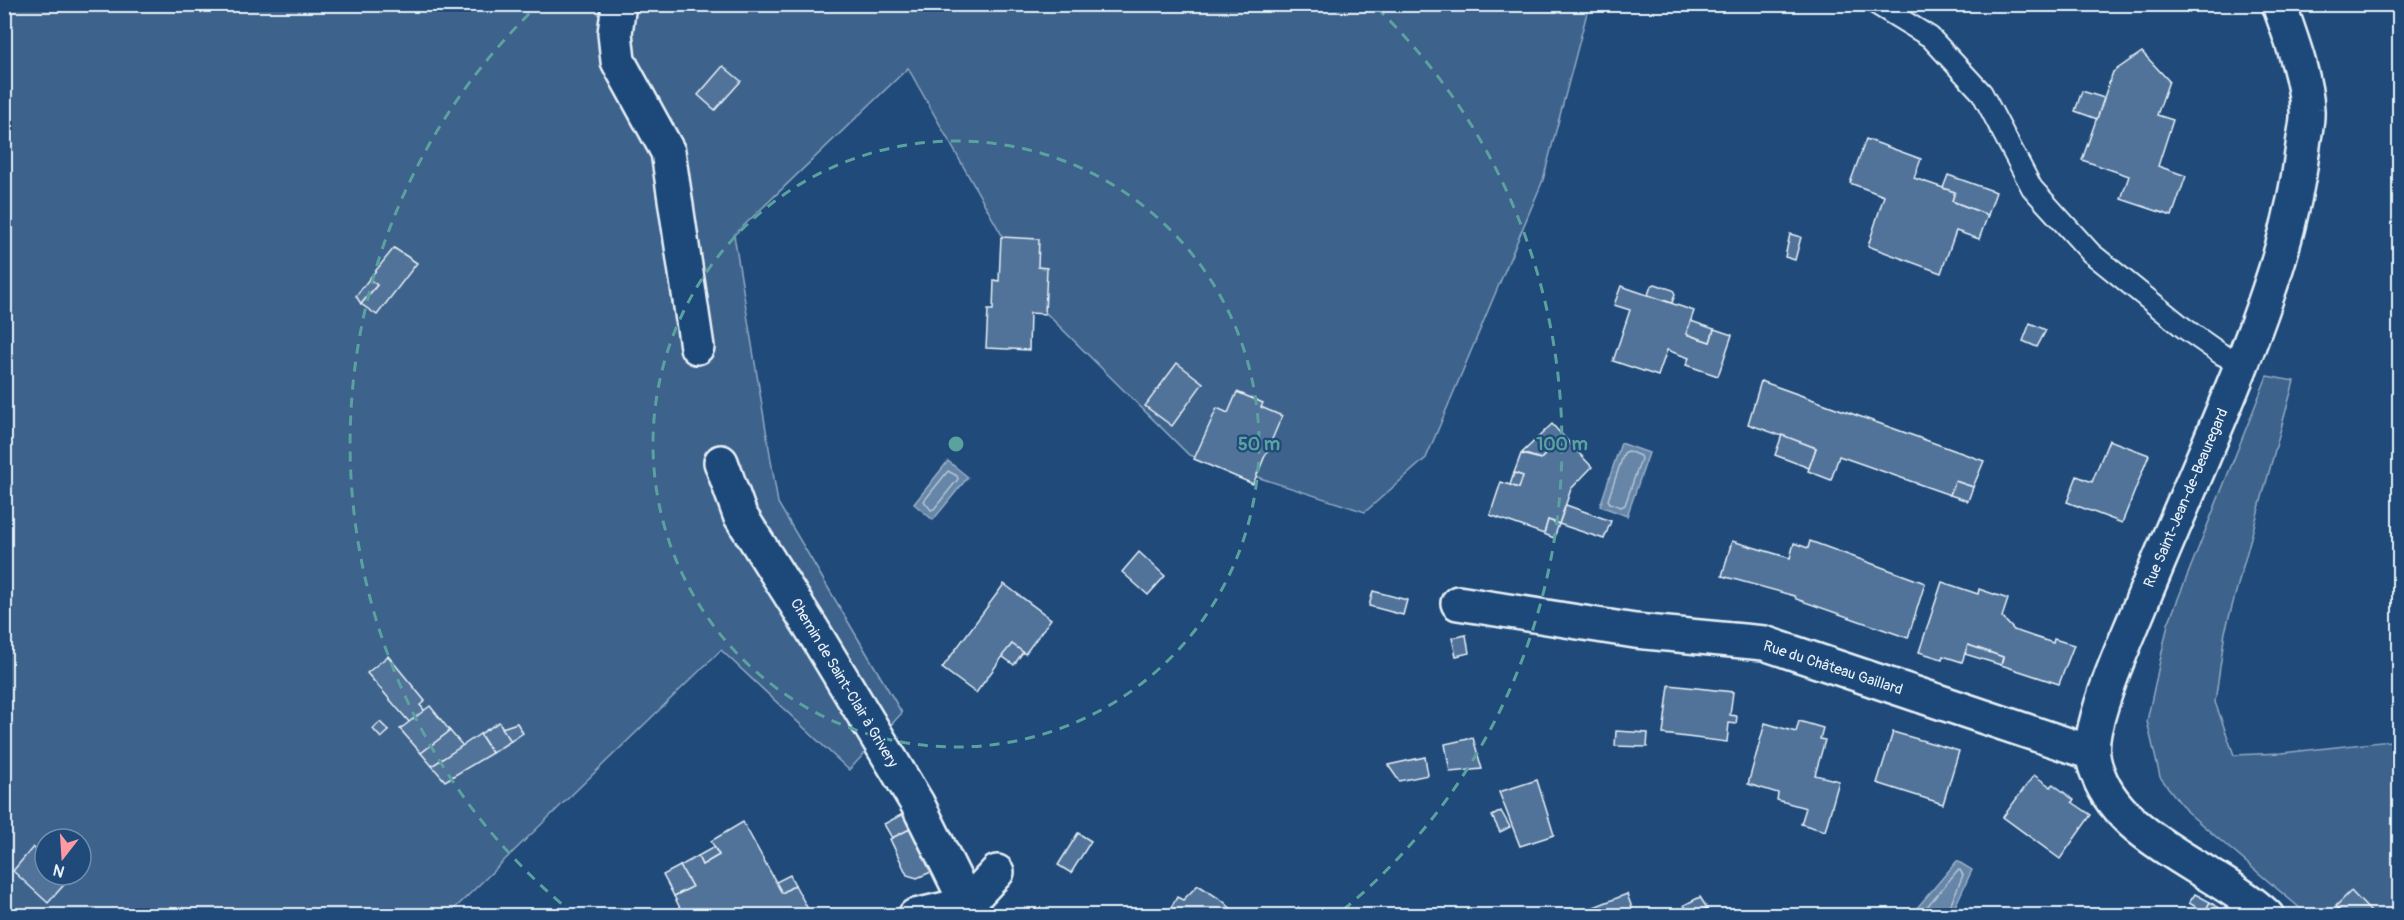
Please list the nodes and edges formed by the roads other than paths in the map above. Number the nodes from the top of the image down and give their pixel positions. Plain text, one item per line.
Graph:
1 (620, 4) edge
2 (1876, 4) edge
3 (2279, 4) edge
4 (697, 347) dead end
5 (2242, 365) junction
6 (721, 462) dead end
7 (1458, 603) dead end
8 (2092, 753) junction
9 (997, 872) dead end
10 (967, 904) junction
11 (915, 915) edge
12 (2266, 915) edge

1 - 4 street
2 - 5 lane
3 - 5 street, Rue Saint-Jean-de-Beauregard
5 - 8 street, Rue Saint-Jean-de-Beauregard
6 - 10 street, Chemin de Saint-Clair à Grivery
7 - 8 street, Rue du Château Gaillard
8 - 12 street, Rue Saint-Jean-de-Beauregard
9 - 10 street
10 - 11 street

